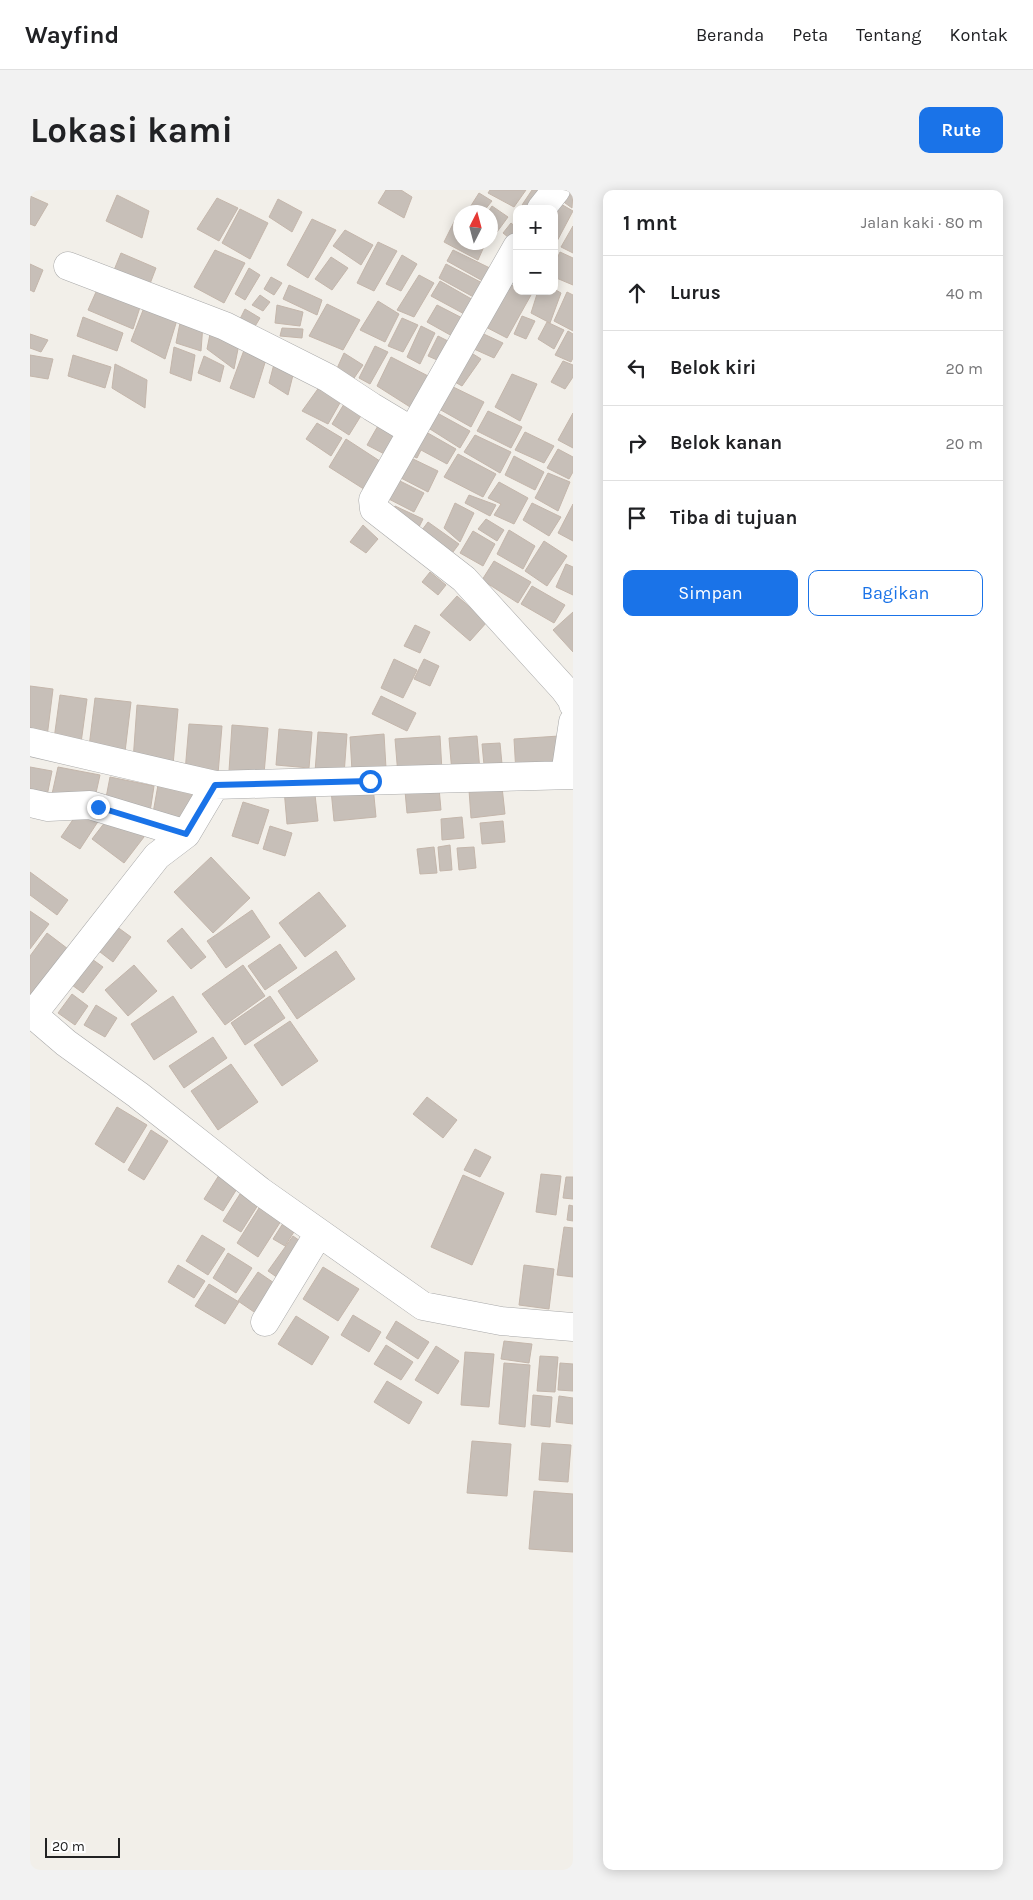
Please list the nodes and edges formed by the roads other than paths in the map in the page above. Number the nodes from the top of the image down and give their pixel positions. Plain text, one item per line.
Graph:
1 (556, 190) edge
2 (544, 205) edge
3 (515, 250) edge
4 (68, 266) dead end
5 (412, 431) junction
6 (573, 704) edge
7 (573, 722) edge
8 (30, 742) edge
9 (569, 775) edge
10 (215, 785) junction
11 (30, 803) edge
12 (186, 834) junction
13 (31, 1013) edge
14 (319, 1233) junction
15 (265, 1322) dead end
16 (573, 1327) edge

1 - 2 street
3 - 5 street
4 - 5 street
5 - 6 street
7 - 9 street
8 - 10 street
9 - 10 street
10 - 12 street
11 - 12 street
12 - 13 street
13 - 14 street
14 - 15 street
14 - 16 street

